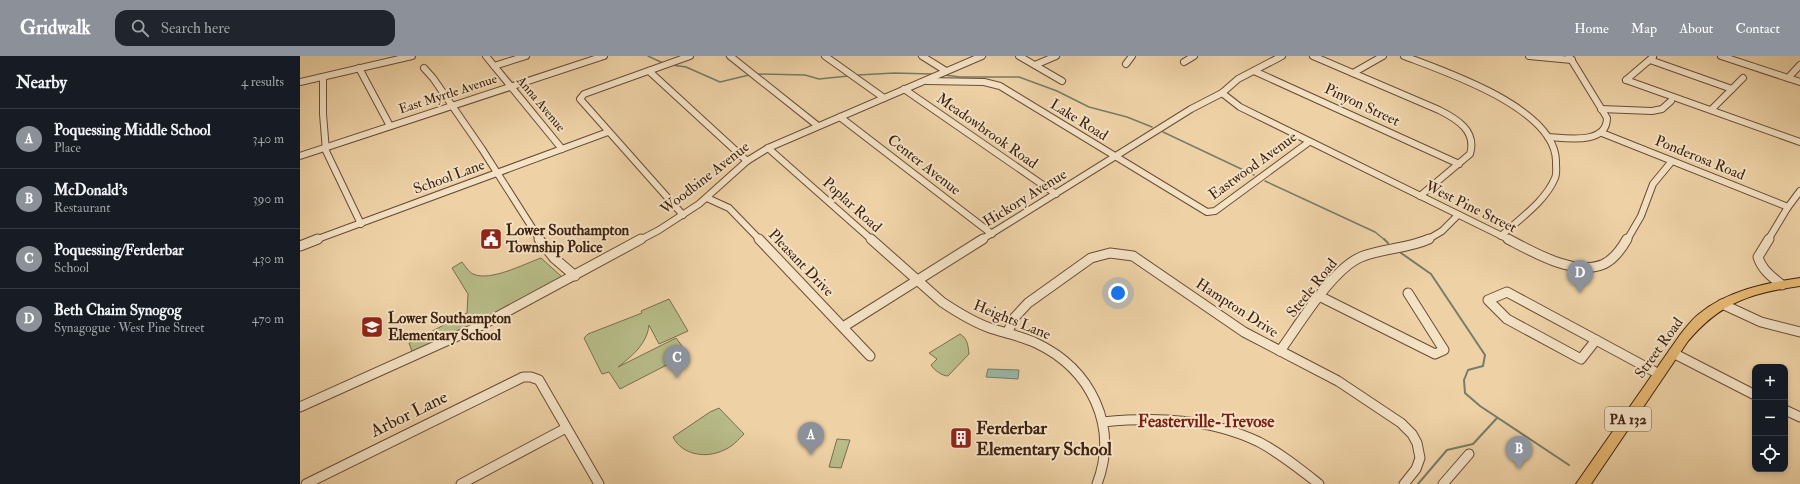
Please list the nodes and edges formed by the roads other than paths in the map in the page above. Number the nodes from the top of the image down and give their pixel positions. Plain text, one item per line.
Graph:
1 (412, 56) edge
2 (486, 56) edge
3 (526, 56) edge
4 (604, 56) edge
5 (690, 56) edge
6 (730, 56) edge
7 (825, 56) edge
8 (922, 56) edge
9 (982, 56) edge
10 (1019, 56) edge
11 (1056, 56) edge
12 (1132, 56) edge
13 (1194, 56) edge
14 (1282, 56) edge
15 (1313, 56) edge
16 (1383, 56) edge
17 (1404, 56) edge
18 (1529, 56) edge
19 (1721, 56) edge
20 (1570, 58) edge
21 (1652, 58) edge
22 (1184, 62) dead end
23 (1126, 64) dead end
24 (1035, 65) junction
25 (1800, 65) edge
26 (494, 66) junction
27 (360, 68) junction
28 (424, 68) dead end
29 (649, 71) junction
30 (1254, 71) junction
31 (946, 72) junction
32 (1353, 73) junction
33 (323, 77) junction
34 (1742, 78) dead end
35 (1788, 78) junction
36 (925, 81) junction
37 (1062, 81) dead end
38 (300, 82) edge
39 (1800, 82) edge
40 (510, 86) junction
41 (904, 89) junction
42 (1732, 89) junction
43 (1222, 93) junction
44 (884, 98) junction
45 (1671, 101) dead end
46 (452, 106) junction
47 (1601, 109) junction
48 (1711, 110) junction
49 (840, 117) junction
50 (390, 126) junction
51 (818, 126) junction
52 (608, 132) junction
53 (1602, 133) junction
54 (1548, 137) junction
55 (1310, 142) junction
56 (1800, 142) edge
57 (326, 147) junction
58 (768, 148) junction
59 (562, 149) junction
60 (300, 156) edge
61 (1115, 157) junction
62 (747, 161) junction
63 (1672, 161) junction
64 (1459, 164) junction
65 (497, 173) junction
66 (1799, 193) edge
67 (1056, 194) junction
68 (1420, 196) junction
69 (707, 198) junction
70 (1788, 207) junction
71 (1211, 212) joint
72 (683, 215) junction
73 (1458, 215) junction
74 (361, 224) junction
75 (992, 234) junction
76 (1501, 236) junction
77 (300, 246) edge
78 (575, 276) junction
79 (917, 281) junction
80 (1800, 282) edge
81 (1782, 284) junction
82 (1408, 293) dead end
83 (1321, 297) junction
84 (1722, 304) junction
85 (843, 327) junction
86 (1800, 332) edge
87 (1007, 333) junction
88 (1596, 340) junction
89 (1280, 351) junction
90 (1674, 353) junction
91 (870, 356) dead end
92 (1659, 374) junction
93 (1752, 393) edge
94 (300, 407) edge
95 (1788, 411) edge
96 (1800, 417) edge
97 (1103, 422) junction
98 (566, 428) junction
99 (1469, 454) dead end
100 (306, 484) edge
101 (461, 484) edge
102 (598, 484) edge
103 (1097, 484) edge
104 (1319, 484) edge
105 (1404, 484) edge
106 (1443, 484) edge
107 (1583, 484) edge

1 - 27 street
2 - 26 street, Anna Avenue
3 - 26 street
4 - 40 street, East Myrtle Avenue
5 - 29 street
6 - 51 street
7 - 44 street
8 - 31 street
9 - 31 street, Woodbine Avenue
10 - 24 street
11 - 24 street
12 - 23 street
13 - 22 street
14 - 30 street, Hickory Avenue
15 - 32 street
16 - 32 street
17 - 54 street
18 - 20 street
19 - 35 street
20 - 47 street
21 - 42 street
21 - 48 street
24 - 37 street
25 - 35 street
26 - 40 street, Anna Avenue
27 - 33 street
27 - 50 street
28 - 46 street
29 - 52 street
29 - 62 street
30 - 43 street, Hickory Avenue
30 - 64 street, Pinyon Street
31 - 36 street, Woodbine Avenue
32 - 64 street
33 - 38 street
33 - 57 street
34 - 42 street
35 - 39 street
36 - 41 street, Woodbine Avenue
36 - 61 street, Lake Road
40 - 46 street, East Myrtle Avenue
40 - 59 street, Anna Avenue
41 - 44 street, Woodbine Avenue
41 - 67 street, Meadowbrook Road
42 - 48 street
43 - 55 street, West Pine Street
43 - 61 street, Hickory Avenue
44 - 49 street, Woodbine Avenue
45 - 47 street
46 - 50 street, East Myrtle Avenue
46 - 65 street
47 - 53 street
48 - 56 street
49 - 51 street, Woodbine Avenue
49 - 75 street, Center Avenue
50 - 57 street, East Myrtle Avenue
51 - 58 street, Woodbine Avenue
52 - 59 street, School Lane
52 - 72 street
53 - 54 street
53 - 63 street, Ponderosa Road
54 - 76 street
55 - 68 street, West Pine Street
55 - 71 street, Eastwood Avenue
57 - 60 street, East Myrtle Avenue
57 - 74 street
58 - 62 street, Woodbine Avenue
58 - 79 street, Poplar Road
59 - 65 street, School Lane
61 - 67 street, Hickory Avenue
61 - 71 street, Lake Road
62 - 69 street, Woodbine Avenue
63 - 70 street, Ponderosa Road
63 - 76 street, West Pine Street
64 - 68 street
65 - 74 street, School Lane
65 - 78 street
66 - 70 street
67 - 75 street, Hickory Avenue
68 - 73 street, West Pine Street
69 - 72 street, Woodbine Avenue
69 - 85 street, Pleasant Drive
70 - 81 street
72 - 78 street, Woodbine Avenue
73 - 76 street, West Pine Street
73 - 83 street, Steele Road
74 - 77 street, School Lane
75 - 79 street, Hickory Avenue
78 - 94 street, Woodbine Avenue
79 - 85 street, Hickory Avenue
79 - 87 street, Heights Lane
80 - 81 main road, Street Road / PA 132
81 - 84 main road, Street Road / PA 132
82 - 83 street
83 - 89 street, Steele Road
84 - 86 street
84 - 90 main road, Street Road / PA 132
85 - 91 street, Pleasant Drive
87 - 89 street, Hampton Drive
87 - 97 street, Heights Lane
88 - 88 street
88 - 92 street
89 - 105 street, Hampton Drive
90 - 92 main road, Street Road / PA 132
90 - 93 street
92 - 107 main road, Street Road / PA 132
95 - 96 street
97 - 103 street, Heights Lane
97 - 104 street
98 - 100 street, Arbor Lane
98 - 101 street
98 - 102 street
99 - 106 street

